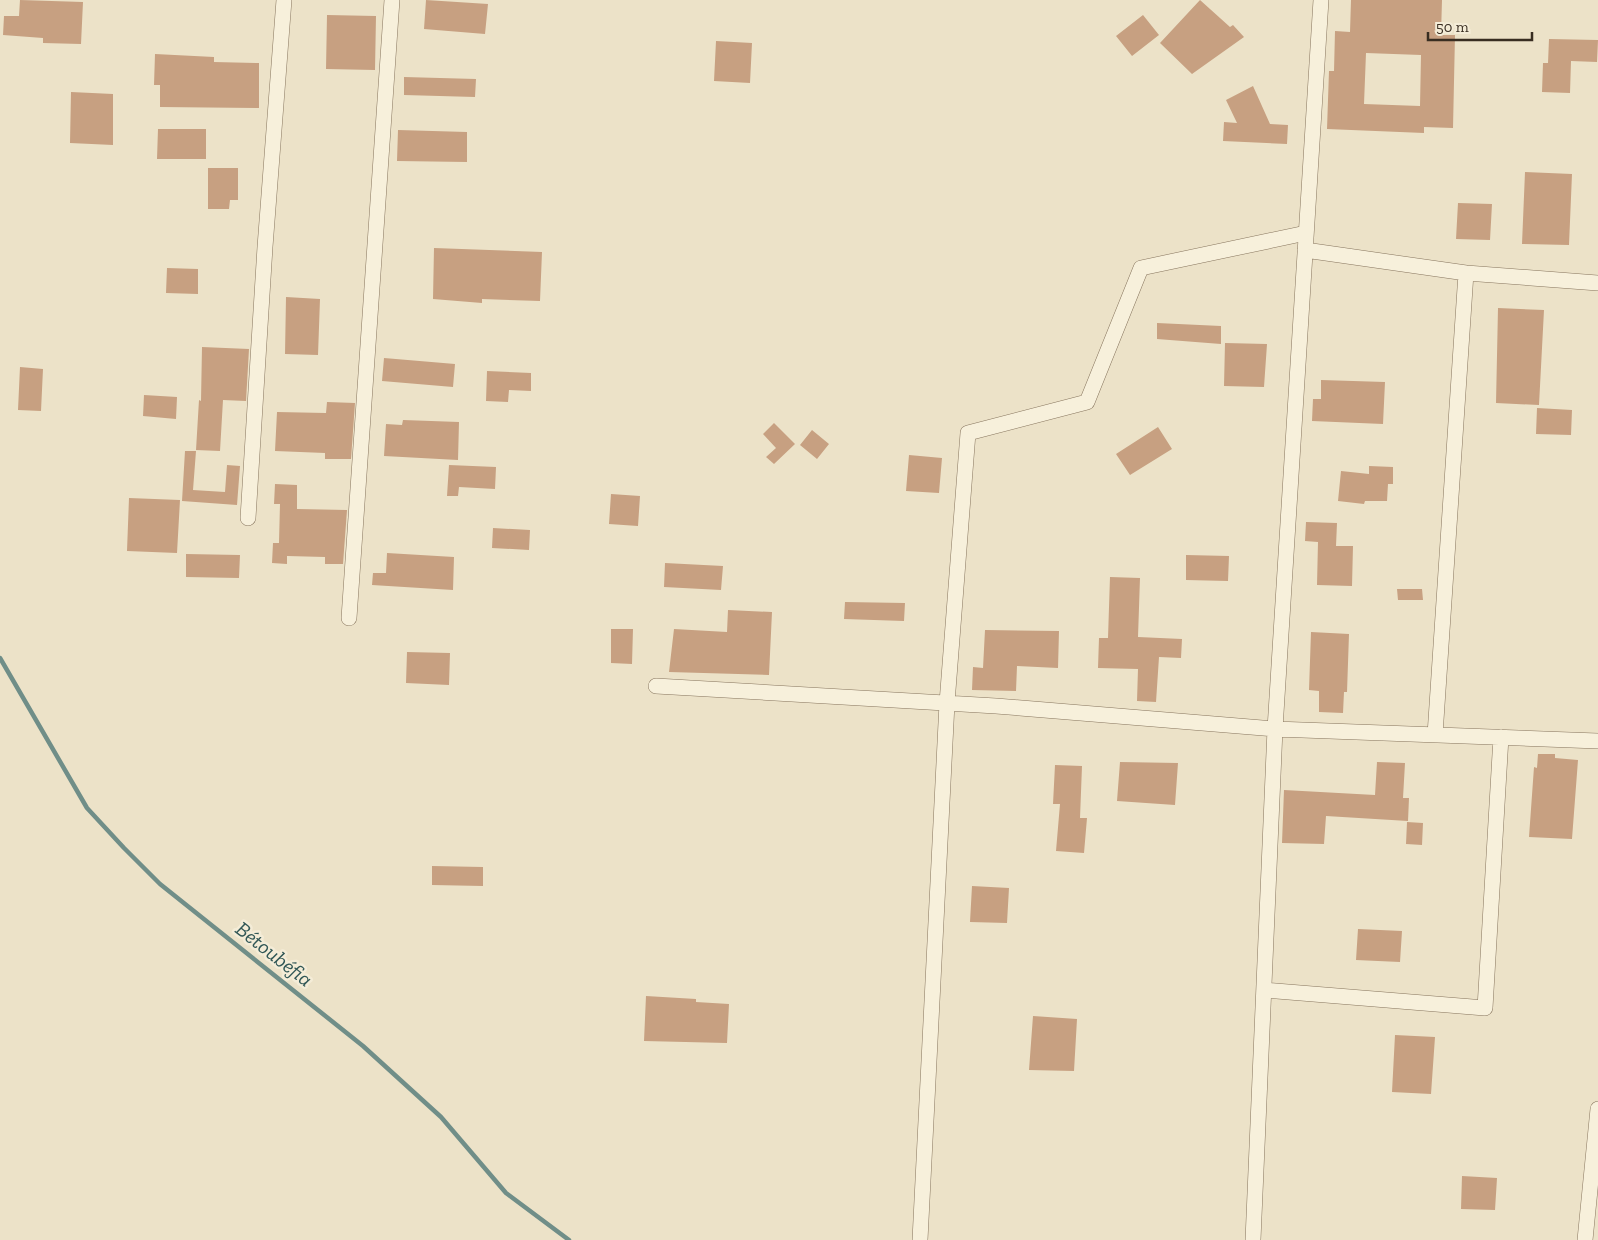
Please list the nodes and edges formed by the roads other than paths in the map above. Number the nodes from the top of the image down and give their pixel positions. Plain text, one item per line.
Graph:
1 (284, 0) edge
2 (392, 0) edge
3 (1321, 0) edge
4 (1306, 233) junction
5 (1305, 250) junction
6 (1466, 273) junction
7 (1598, 283) edge
8 (248, 518) dead end
9 (349, 618) dead end
10 (656, 686) dead end
11 (947, 703) junction
12 (1275, 729) junction
13 (1435, 735) junction
14 (1500, 737) junction
15 (1598, 741) edge
16 (1264, 990) junction
17 (1598, 1109) edge
18 (920, 1240) edge
19 (1253, 1240) edge
20 (1585, 1240) edge

1 - 8 street
2 - 9 street
3 - 4 street
4 - 5 street
4 - 11 street
5 - 6 street
5 - 12 street
6 - 7 street
6 - 13 street
10 - 11 street
11 - 12 street
11 - 18 street
12 - 13 street
12 - 16 street
13 - 14 street
14 - 15 street
14 - 16 street
16 - 19 street
17 - 20 street

